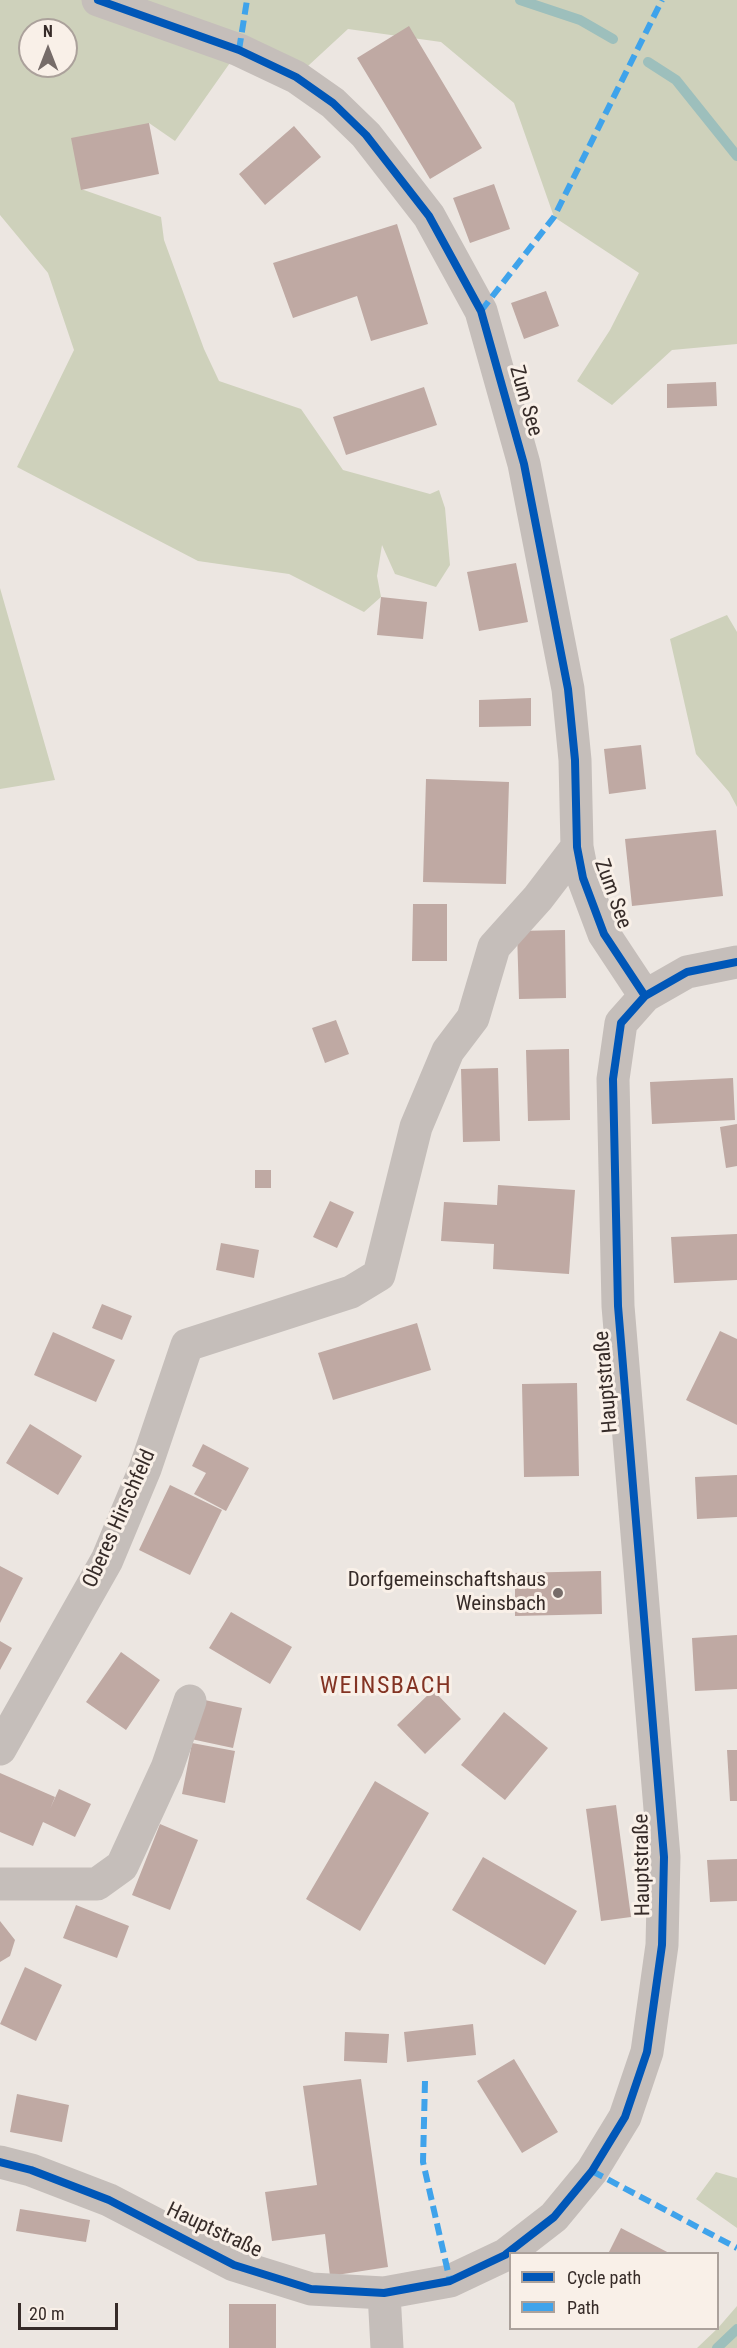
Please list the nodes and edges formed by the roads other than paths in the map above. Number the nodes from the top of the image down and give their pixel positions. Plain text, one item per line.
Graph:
1 (98, 0) edge
2 (578, 847) junction
3 (737, 962) edge
4 (645, 996) junction
5 (190, 1701) dead end
6 (0, 1749) edge
7 (0, 1884) edge
8 (0, 2162) edge
9 (384, 2293) junction
10 (387, 2348) edge

1 - 2 street, Zum See
2 - 4 street, Zum See
2 - 6 street, Oberes Hirschfeld
3 - 4 street, Hauptstraße
4 - 9 street, Hauptstraße
5 - 7 street
8 - 9 street, Hauptstraße
9 - 10 street

